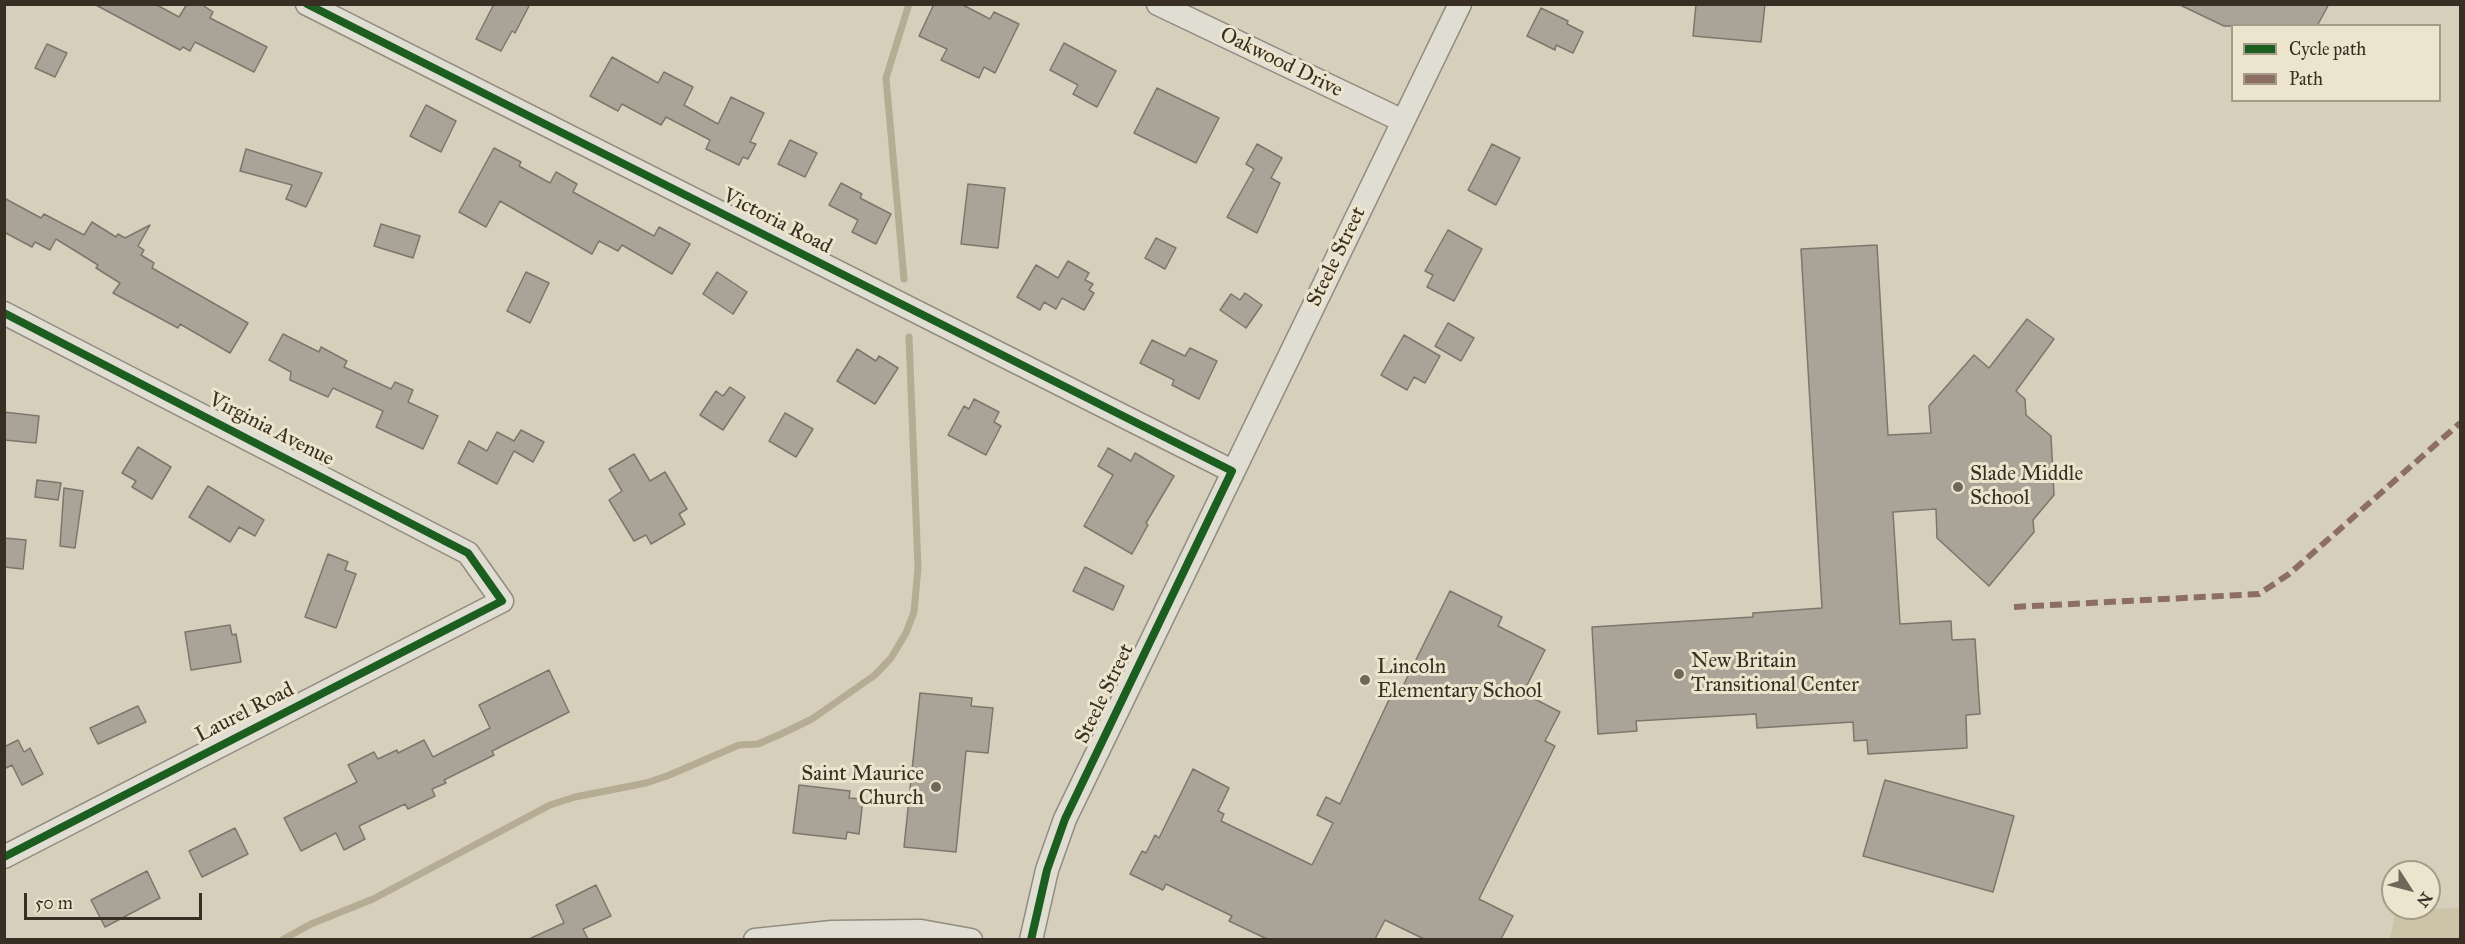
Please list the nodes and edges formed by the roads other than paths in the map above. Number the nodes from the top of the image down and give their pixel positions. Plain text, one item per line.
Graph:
1 (307, 4) edge
2 (1158, 4) edge
3 (1460, 4) edge
4 (1403, 121) junction
5 (4, 313) edge
6 (1232, 471) junction
7 (502, 601) joint
8 (4, 857) edge
9 (755, 939) edge
10 (971, 939) edge
11 (1031, 939) edge

1 - 6 street, Victoria Road
2 - 4 street, Oakwood Drive
3 - 4 street, Steele Street
4 - 6 street, Steele Street
5 - 7 street, Virginia Avenue
6 - 11 street, Steele Street
7 - 8 street, Laurel Road
9 - 10 street

